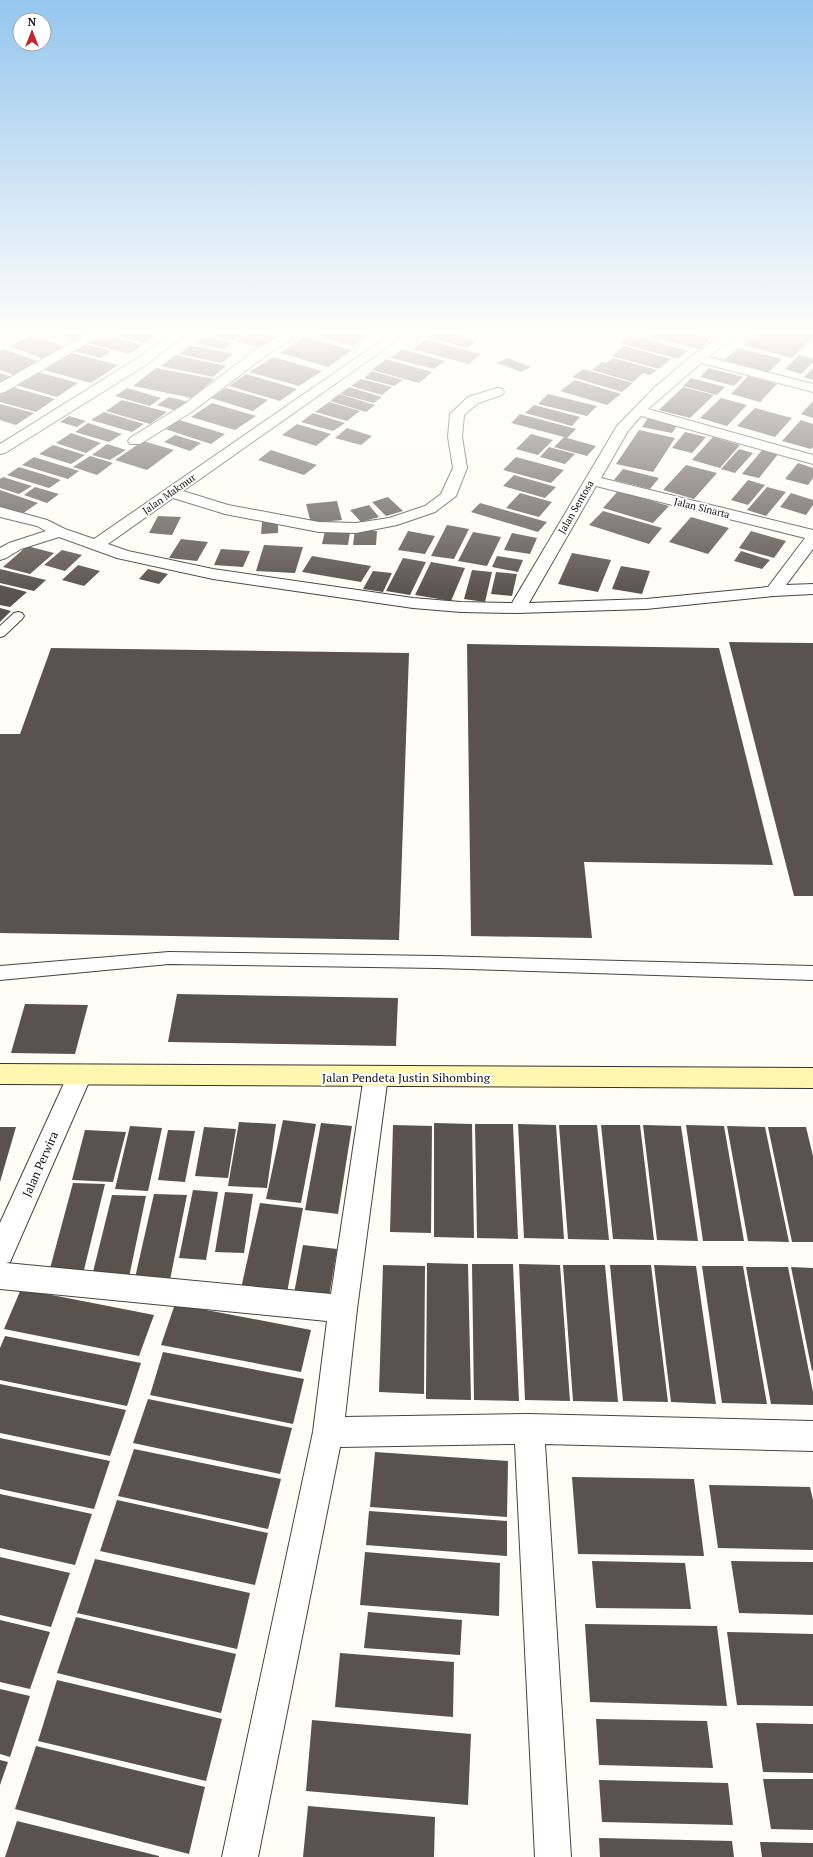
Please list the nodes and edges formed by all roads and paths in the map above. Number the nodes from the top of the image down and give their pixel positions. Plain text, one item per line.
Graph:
1 (47, 421) edge
2 (168, 421) edge
3 (276, 421) edge
4 (456, 421) edge
5 (629, 421) edge
6 (673, 421) edge
7 (135, 441) dead end
8 (0, 450) edge
9 (813, 460) edge
10 (592, 480) junction
11 (172, 493) junction
12 (0, 512) edge
13 (59, 532) junction
14 (813, 536) edge
15 (96, 545) junction
16 (0, 555) edge
17 (813, 589) edge
18 (773, 591) junction
19 (517, 608) junction
20 (18, 616) dead end
21 (0, 633) edge
22 (0, 973) edge
23 (813, 973) edge
24 (0, 1074) edge
25 (80, 1075) junction
26 (376, 1076) junction
27 (813, 1078) edge
28 (0, 1253) edge
29 (0, 1276) edge
30 (343, 1309) junction
31 (529, 1429) junction
32 (328, 1432) junction
33 (813, 1436) edge
34 (240, 1857) edge
35 (553, 1857) edge

1 - 8 street
2 - 7 street
3 - 11 street, Jalan Makmur
4 - 11 street
5 - 10 street, Jalan Sentosa
6 - 9 street
10 - 14 street, Jalan Sinarta
10 - 19 street, Jalan Sentosa
11 - 15 street, Jalan Makmur
12 - 13 street
13 - 15 street
13 - 16 street
14 - 18 street
15 - 19 street
17 - 18 street
18 - 19 street
20 - 21 lane
22 - 23 lane
24 - 25 street, Jalan Pendeta Justin Sihombing
25 - 26 street, Jalan Pendeta Justin Sihombing
25 - 28 street, Jalan Perwira
26 - 27 street, Jalan Pendeta Justin Sihombing
26 - 30 street
29 - 30 street
30 - 32 street
31 - 32 street
31 - 33 street
31 - 35 street
32 - 34 street

